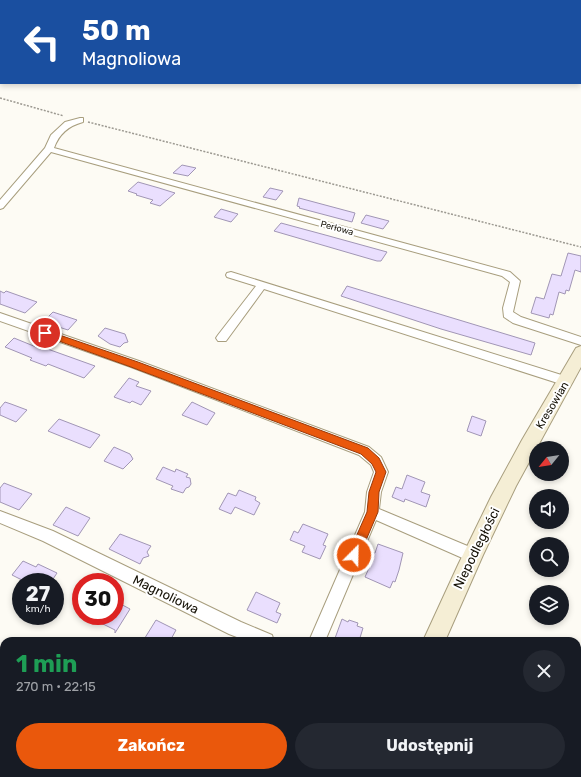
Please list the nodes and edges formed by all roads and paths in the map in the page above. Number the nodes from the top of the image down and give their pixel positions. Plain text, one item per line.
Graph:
1 (0, 98) edge
2 (80, 120) junction
3 (49, 149) junction
4 (0, 206) edge
5 (581, 247) edge
6 (231, 275) dead end
7 (262, 285) junction
8 (0, 317) edge
9 (222, 338) dead end
10 (581, 341) edge
11 (581, 352) edge
12 (567, 381) junction
13 (521, 457) joint
14 (372, 512) junction
15 (0, 517) edge
16 (472, 555) junction
17 (256, 637) edge
18 (319, 637) edge
19 (436, 637) edge

1 - 2 path
2 - 3 street
2 - 5 path
3 - 4 street
3 - 10 street, Perłowa
6 - 7 street
7 - 9 street
7 - 12 street
8 - 14 street
11 - 12 street, Kresowian
12 - 13 street, Kresowian
13 - 16 street, Niepodległości
14 - 16 street
14 - 18 street
15 - 17 street, Magnoliowa
16 - 19 street, Niepodległości

